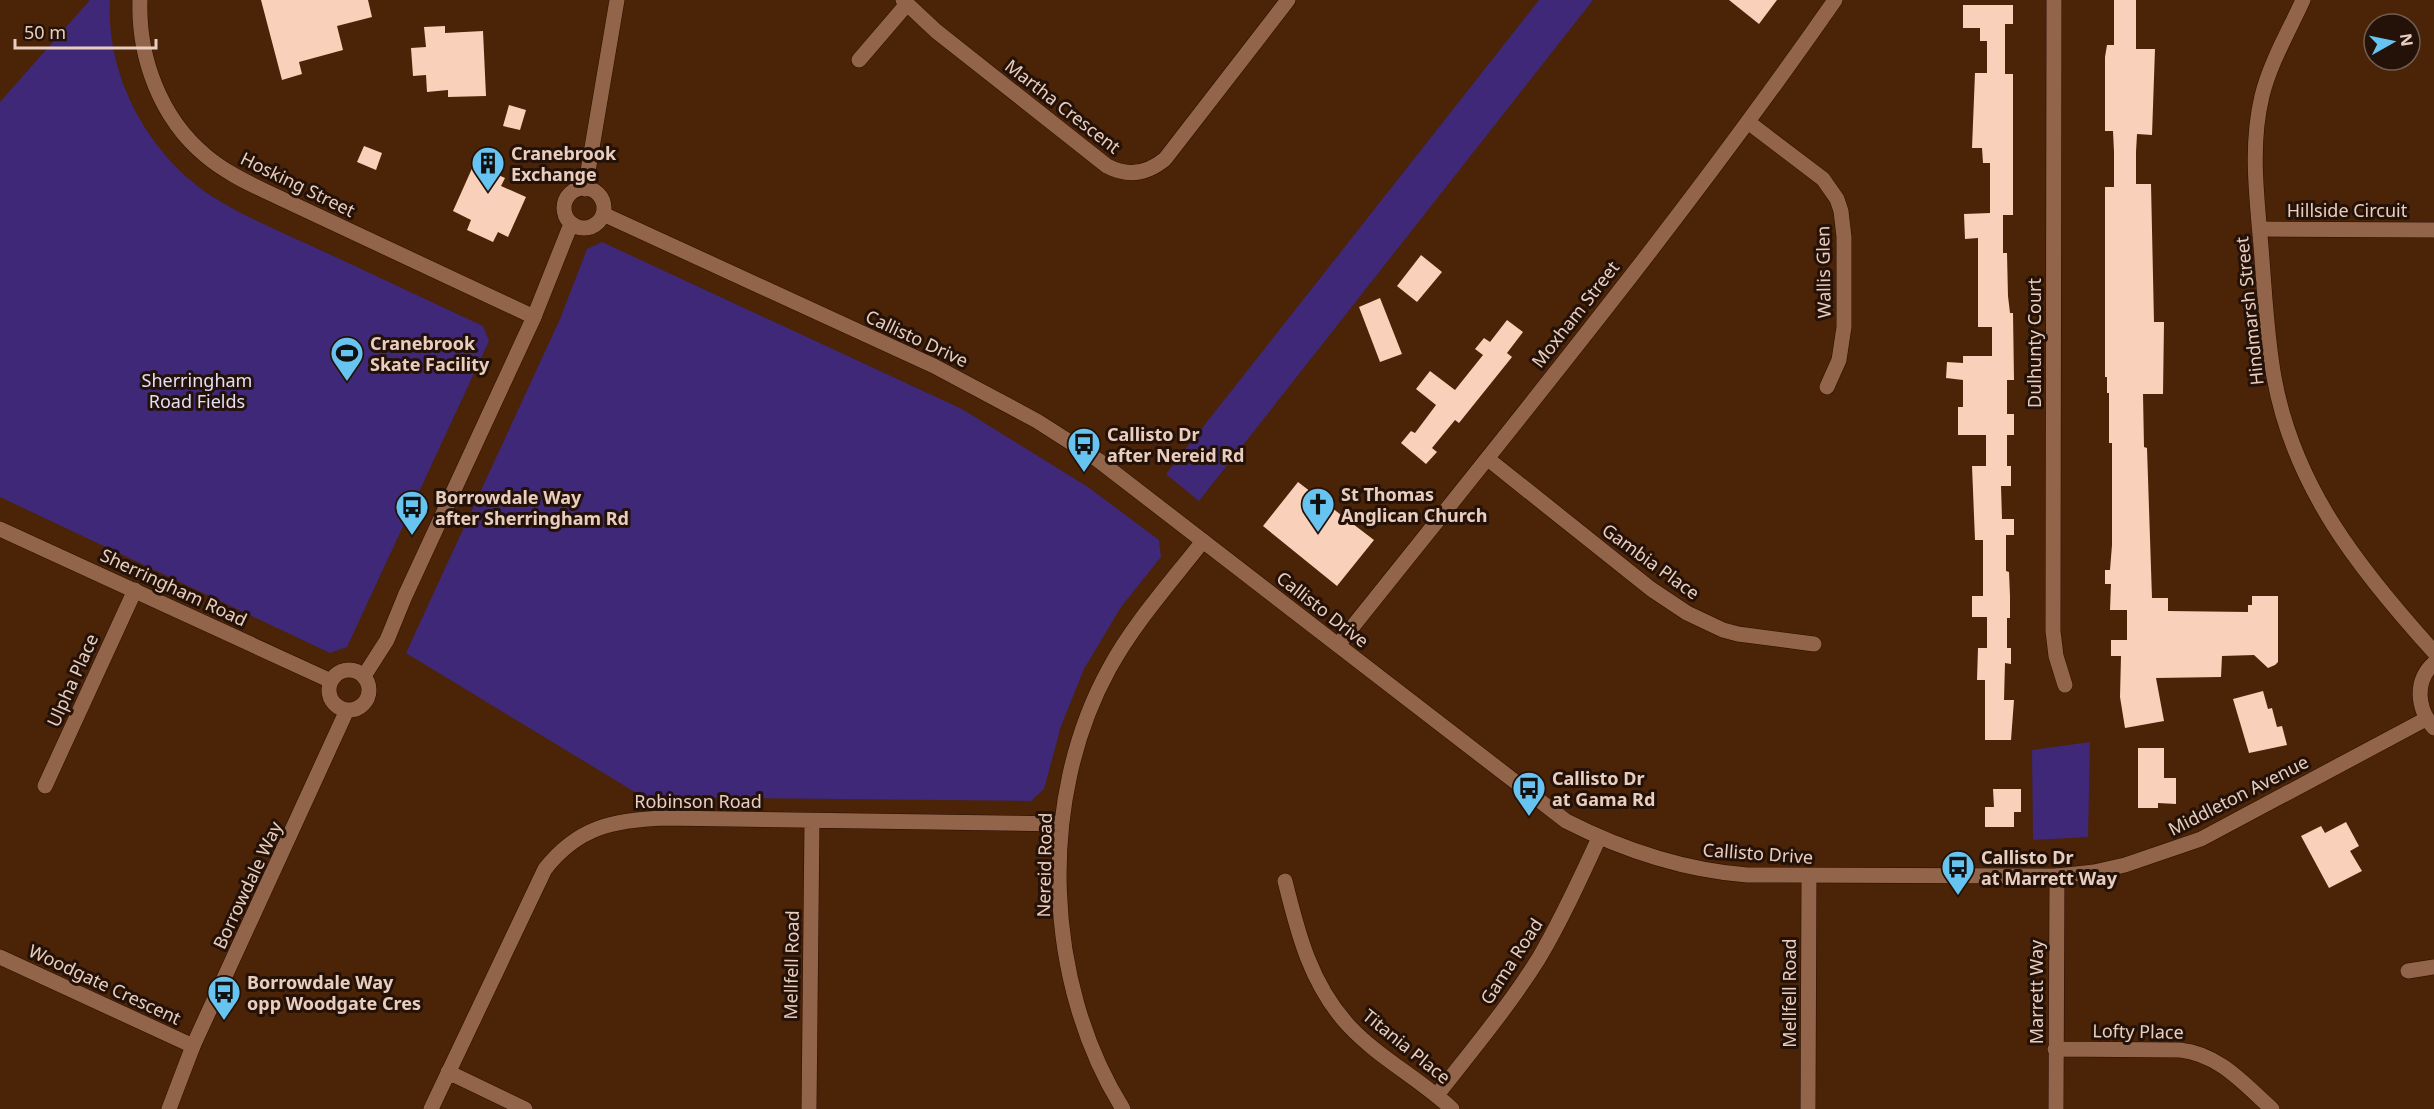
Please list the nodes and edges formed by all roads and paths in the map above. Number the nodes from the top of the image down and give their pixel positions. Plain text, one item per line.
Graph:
1 (140, 0) edge
2 (618, 0) edge
3 (1288, 0) edge
4 (1835, 0) edge
5 (2054, 0) edge
6 (2303, 0) edge
7 (905, 2) edge
8 (859, 60) dead end
9 (1748, 122) junction
10 (585, 189) junction
11 (603, 214) junction
12 (571, 224) junction
13 (2260, 229) junction
14 (2434, 230) edge
15 (534, 317) junction
16 (1827, 387) dead end
17 (1488, 459) junction
18 (0, 529) edge
19 (1203, 541) junction
20 (135, 591) junction
21 (1814, 644) dead end
22 (1338, 645) junction
23 (2434, 652) edge
24 (2434, 663) edge
25 (364, 676) junction
26 (331, 681) junction
27 (2065, 685) dead end
28 (347, 711) junction
29 (2430, 724) edge
30 (45, 786) dead end
31 (812, 820) junction
32 (1061, 824) junction
33 (1599, 838) junction
34 (1809, 876) junction
35 (2057, 876) junction
36 (1285, 881) dead end
37 (0, 957) edge
38 (2434, 967) edge
39 (2408, 970) dead end
40 (193, 1046) junction
41 (2055, 1049) junction
42 (448, 1072) junction
43 (1437, 1095) junction
44 (168, 1109) edge
45 (431, 1109) edge
46 (525, 1109) edge
47 (809, 1109) edge
48 (1123, 1109) edge
49 (1452, 1109) edge
50 (1808, 1109) edge
51 (2056, 1109) edge
52 (2272, 1109) edge

1 - 15 street, Hosking Street
2 - 10 street
3 - 7 street, Martha Crescent
4 - 9 street, Moxham Street
5 - 27 street, Dulhunty Court
6 - 13 street, Hindmarsh Street
7 - 8 street
9 - 16 street, Wallis Glen
9 - 17 street, Moxham Street
10 - 11 street
10 - 12 street
11 - 12 street
11 - 19 street, Callisto Drive
12 - 15 street
13 - 14 street, Hillside Circuit
13 - 23 street, Hindmarsh Street
15 - 25 street
17 - 21 street, Gambia Place
17 - 22 street, Moxham Street
18 - 20 street, Sherringham Road
19 - 22 street, Callisto Drive
19 - 32 street, Nereid Road
20 - 26 street, Sherringham Road
20 - 30 street, Ulpha Place
22 - 33 street, Callisto Drive
24 - 29 street
25 - 26 street
25 - 28 street, Borrowdale Way
26 - 28 street
28 - 40 street, Borrowdale Way
29 - 35 street, Middleton Avenue
31 - 32 street, Robinson Road
31 - 42 street, Robinson Road
31 - 47 street, Mellfell Road
32 - 48 street, Nereid Road
33 - 34 street, Callisto Drive
33 - 43 street, Gama Road
34 - 35 street, Callisto Drive
34 - 50 street, Mellfell Road
35 - 41 street, Marrett Way
36 - 43 street, Titania Place
37 - 40 street, Woodgate Crescent
38 - 39 street
40 - 44 street, Borrowdale Way
41 - 51 street, Marrett Way
41 - 52 street, Lofty Place
42 - 45 street, Robinson Road
42 - 46 street
43 - 49 street, Titania Place

